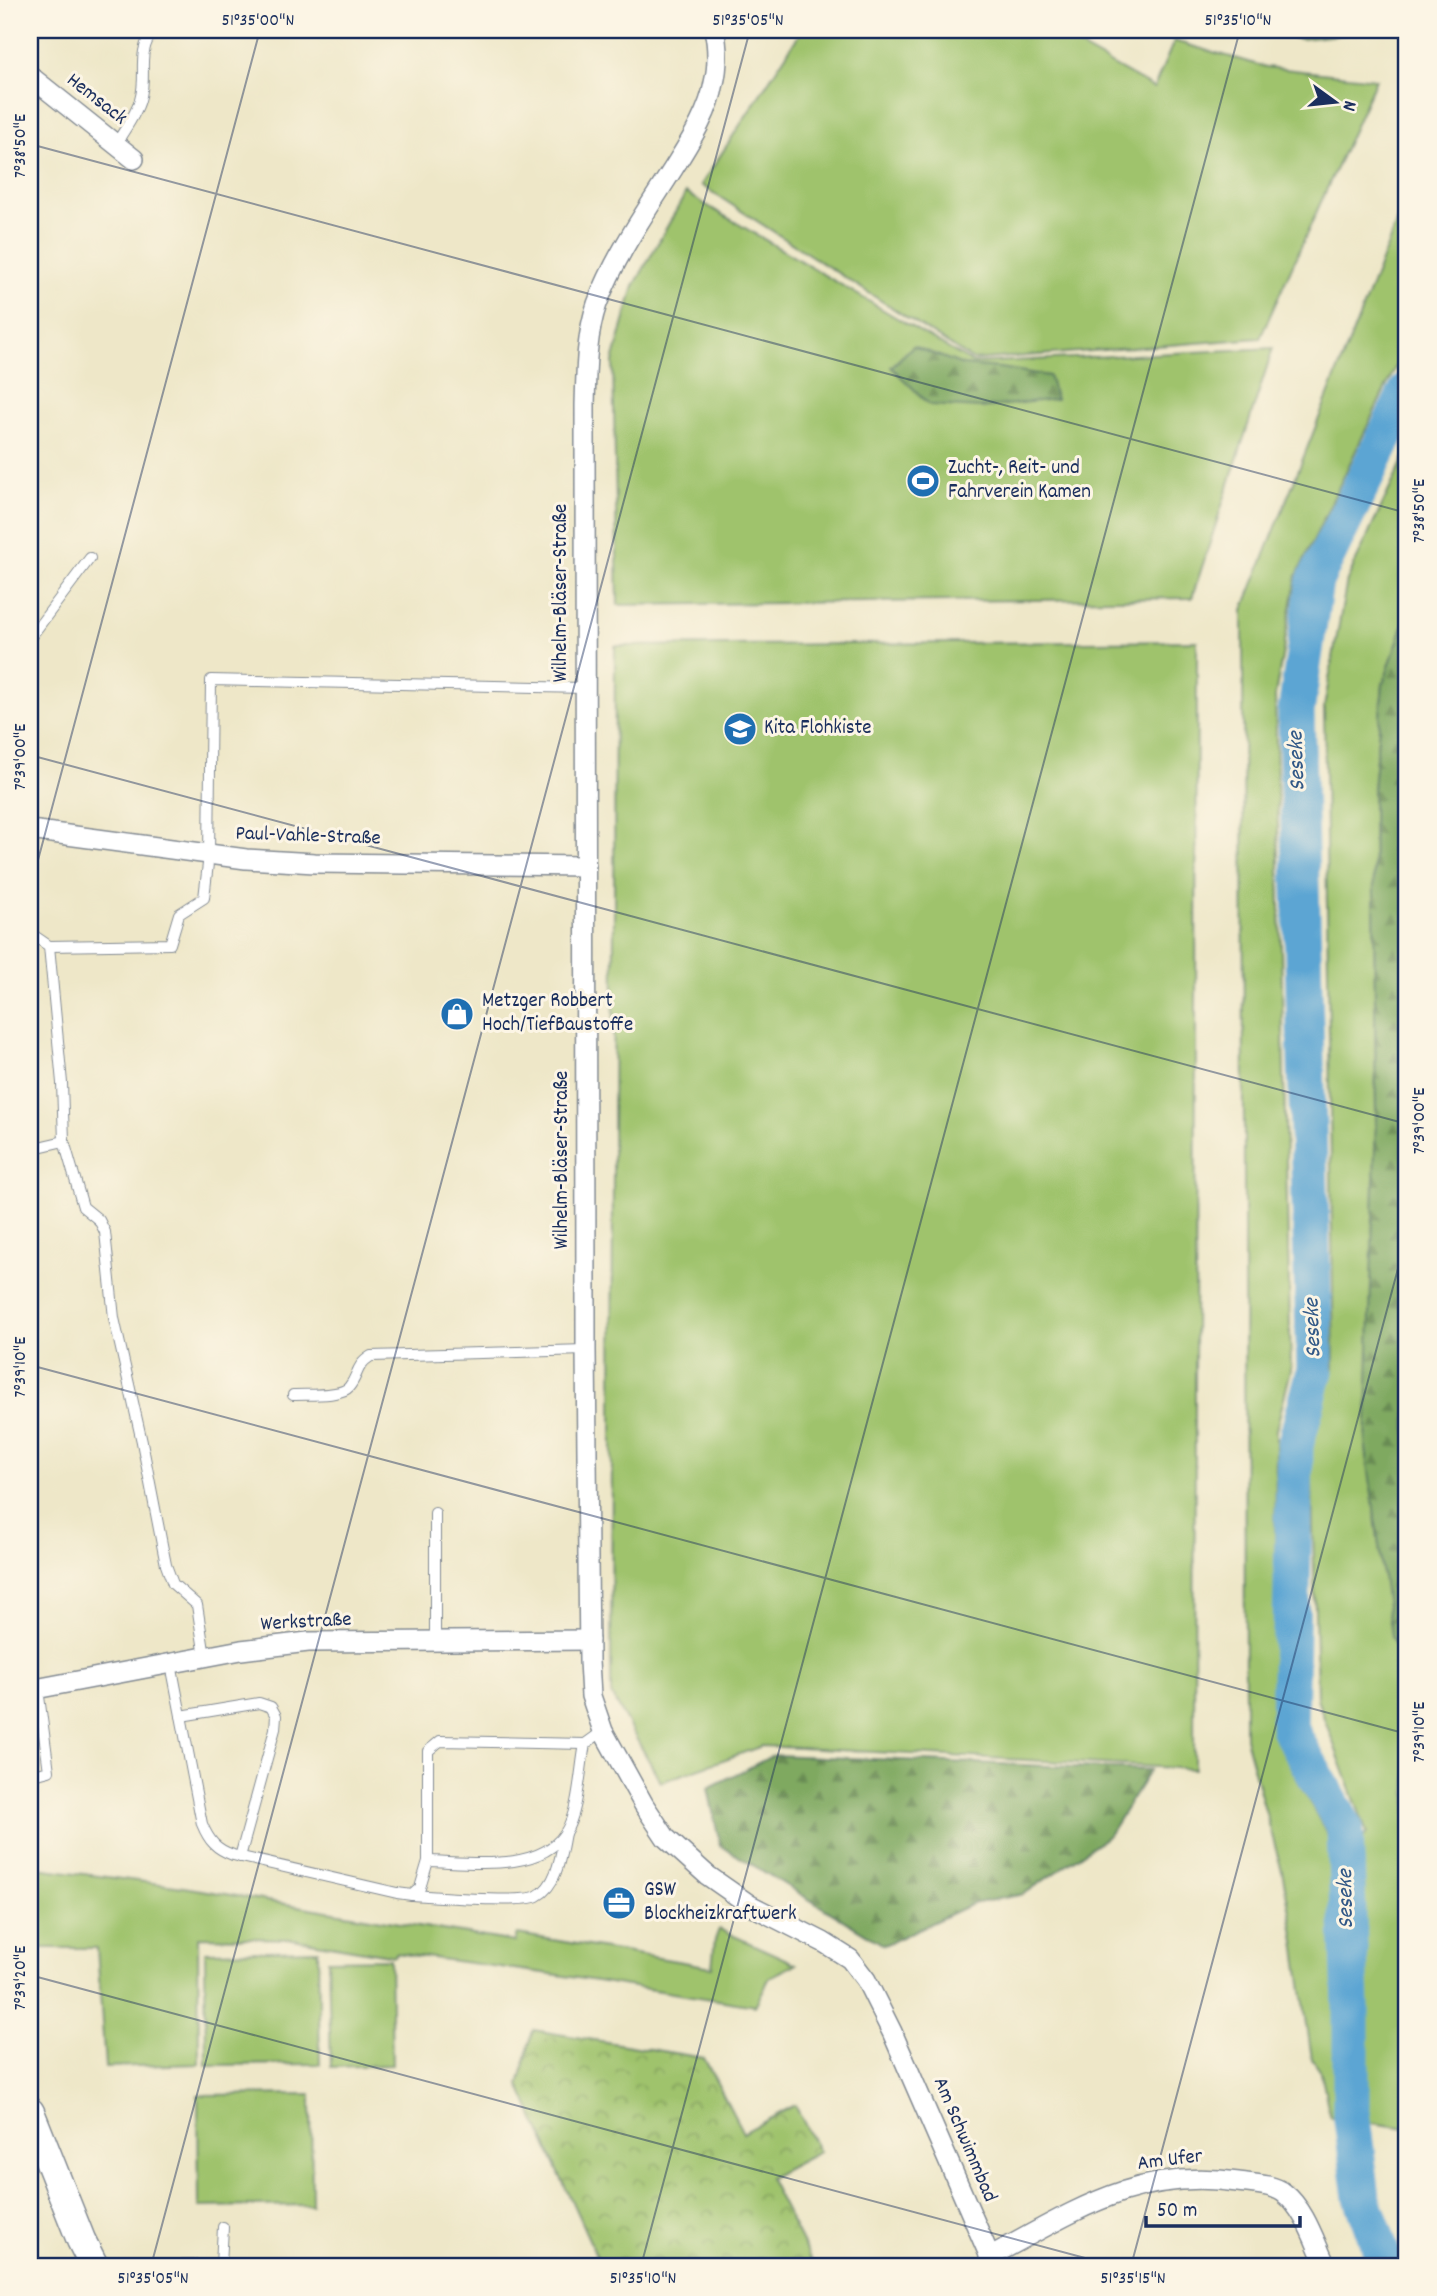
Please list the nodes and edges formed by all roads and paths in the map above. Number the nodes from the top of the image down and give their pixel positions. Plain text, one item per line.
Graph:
1 (153, 30) edge
2 (714, 30) edge
3 (30, 76) edge
4 (116, 144) junction
5 (134, 159) dead end
6 (90, 558) dead end
7 (30, 638) edge
8 (585, 688) junction
9 (30, 830) edge
10 (209, 855) junction
11 (586, 866) junction
12 (30, 933) edge
13 (49, 946) junction
14 (64, 1141) junction
15 (30, 1149) edge
16 (586, 1350) junction
17 (293, 1395) dead end
18 (435, 1513) dead end
19 (589, 1640) junction
20 (435, 1642) junction
21 (205, 1657) junction
22 (171, 1664) junction
23 (34, 1689) edge
24 (181, 1716) junction
25 (603, 1731) junction
26 (585, 1744) junction
27 (30, 1776) edge
28 (565, 1832) junction
29 (240, 1857) junction
30 (428, 1861) junction
31 (412, 1895) junction
32 (892, 2032) joint
33 (33, 2129) edge
34 (223, 2227) dead end
35 (992, 2262) edge
36 (94, 2266) edge
37 (145, 2266) edge
38 (222, 2266) edge
39 (1326, 2266) edge

1 - 4 lane
2 - 8 street, Wilhelm-Bläser-Straße
3 - 4 street, Hemsack
4 - 5 street, Hemsack
6 - 7 lane
8 - 10 lane
8 - 11 street, Wilhelm-Bläser-Straße
9 - 10 street, Paul-Vahle-Straße
10 - 11 street, Paul-Vahle-Straße
10 - 13 lane
11 - 16 street, Wilhelm-Bläser-Straße
12 - 13 lane
13 - 14 lane
14 - 15 lane
14 - 21 lane
16 - 17 lane
16 - 19 street, Wilhelm-Bläser-Straße
18 - 20 lane
19 - 20 street, Werkstraße
19 - 25 street, Wilhelm-Bläser-Straße
20 - 21 street, Werkstraße
21 - 22 street, Werkstraße
22 - 23 street, Werkstraße
22 - 24 lane
23 - 27 lane
24 - 29 lane
24 - 29 lane
25 - 26 lane
25 - 32 street, Wilhelm-Bläser-Straße
26 - 28 lane
26 - 30 lane
28 - 30 lane
28 - 31 lane
29 - 31 lane
30 - 31 lane
32 - 35 street, Am Schwimmbad
33 - 36 street
34 - 38 lane
35 - 39 street, Am Ufer
37 - 38 lane

